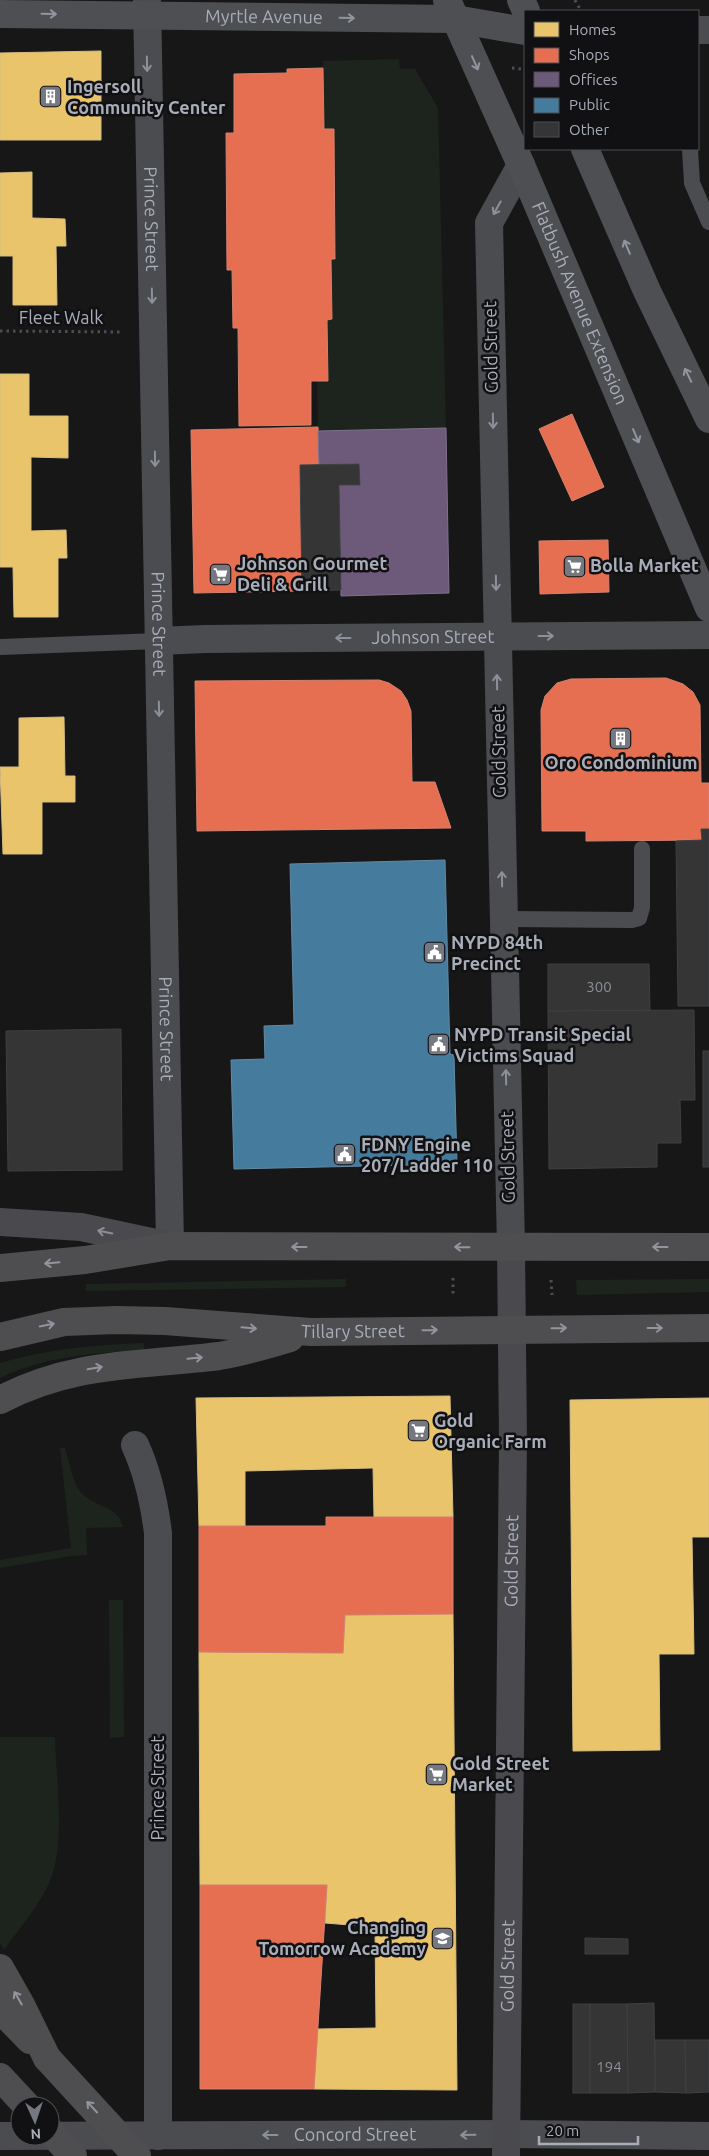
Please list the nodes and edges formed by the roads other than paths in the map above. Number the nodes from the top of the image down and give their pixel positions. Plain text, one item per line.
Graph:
1 (147, 7) edge
2 (451, 9) edge
3 (0, 14) edge
4 (524, 31) edge
5 (585, 150) edge
6 (690, 150) edge
7 (521, 165) junction
8 (709, 222) edge
9 (709, 419) edge
10 (709, 608) edge
11 (709, 635) edge
12 (497, 636) junction
13 (158, 641) junction
14 (0, 647) edge
15 (642, 849) dead end
16 (502, 918) junction
17 (0, 1222) edge
18 (170, 1246) junction
19 (709, 1247) edge
20 (511, 1248) junction
21 (0, 1268) edge
22 (709, 1328) edge
23 (513, 1330) junction
24 (312, 1332) junction
25 (0, 1337) edge
26 (0, 1400) edge
27 (135, 1445) dead end
28 (0, 1968) edge
29 (0, 2009) edge
30 (47, 2058) junction
31 (0, 2077) edge
32 (18, 2096) edge
33 (0, 2136) edge
34 (158, 2136) junction
35 (709, 2136) edge
36 (60, 2142) edge
37 (506, 2145) edge
38 (73, 2156) edge
39 (137, 2156) edge

1 -> 2 main road, Myrtle Avenue
3 -> 1 main road, Myrtle Avenue
1 -> 13 street, Prince Street
2 - 4 main road, Myrtle Avenue
2 -> 7 main road, Flatbush Avenue Extension
9 -> 5 main road
6 - 8 lane
7 -> 10 main road, Flatbush Avenue Extension
7 -> 12 street, Gold Street
12 -> 11 street, Johnson Street
12 -> 13 street, Johnson Street
16 -> 12 street, Gold Street
13 - 14 lane
13 -> 18 street, Prince Street
15 - 16 lane
20 -> 16 street, Gold Street
18 -> 17 main road
20 -> 18 highway
18 -> 21 highway
19 -> 20 highway
20 - 23 main road, Gold Street
23 -> 22 highway, Tillary Street
24 -> 23 highway, Tillary Street
23 - 37 main road, Gold Street
25 -> 24 highway, Tillary Street
26 -> 24 highway
27 - 34 street, Prince Street
30 -> 28 highway
29 - 30 highway
39 -> 30 highway, bridge
31 - 32 highway
33 - 34 street, Concord Street
37 -> 34 street, Concord Street
35 - 37 street, Concord Street
36 - 38 highway, bridge

